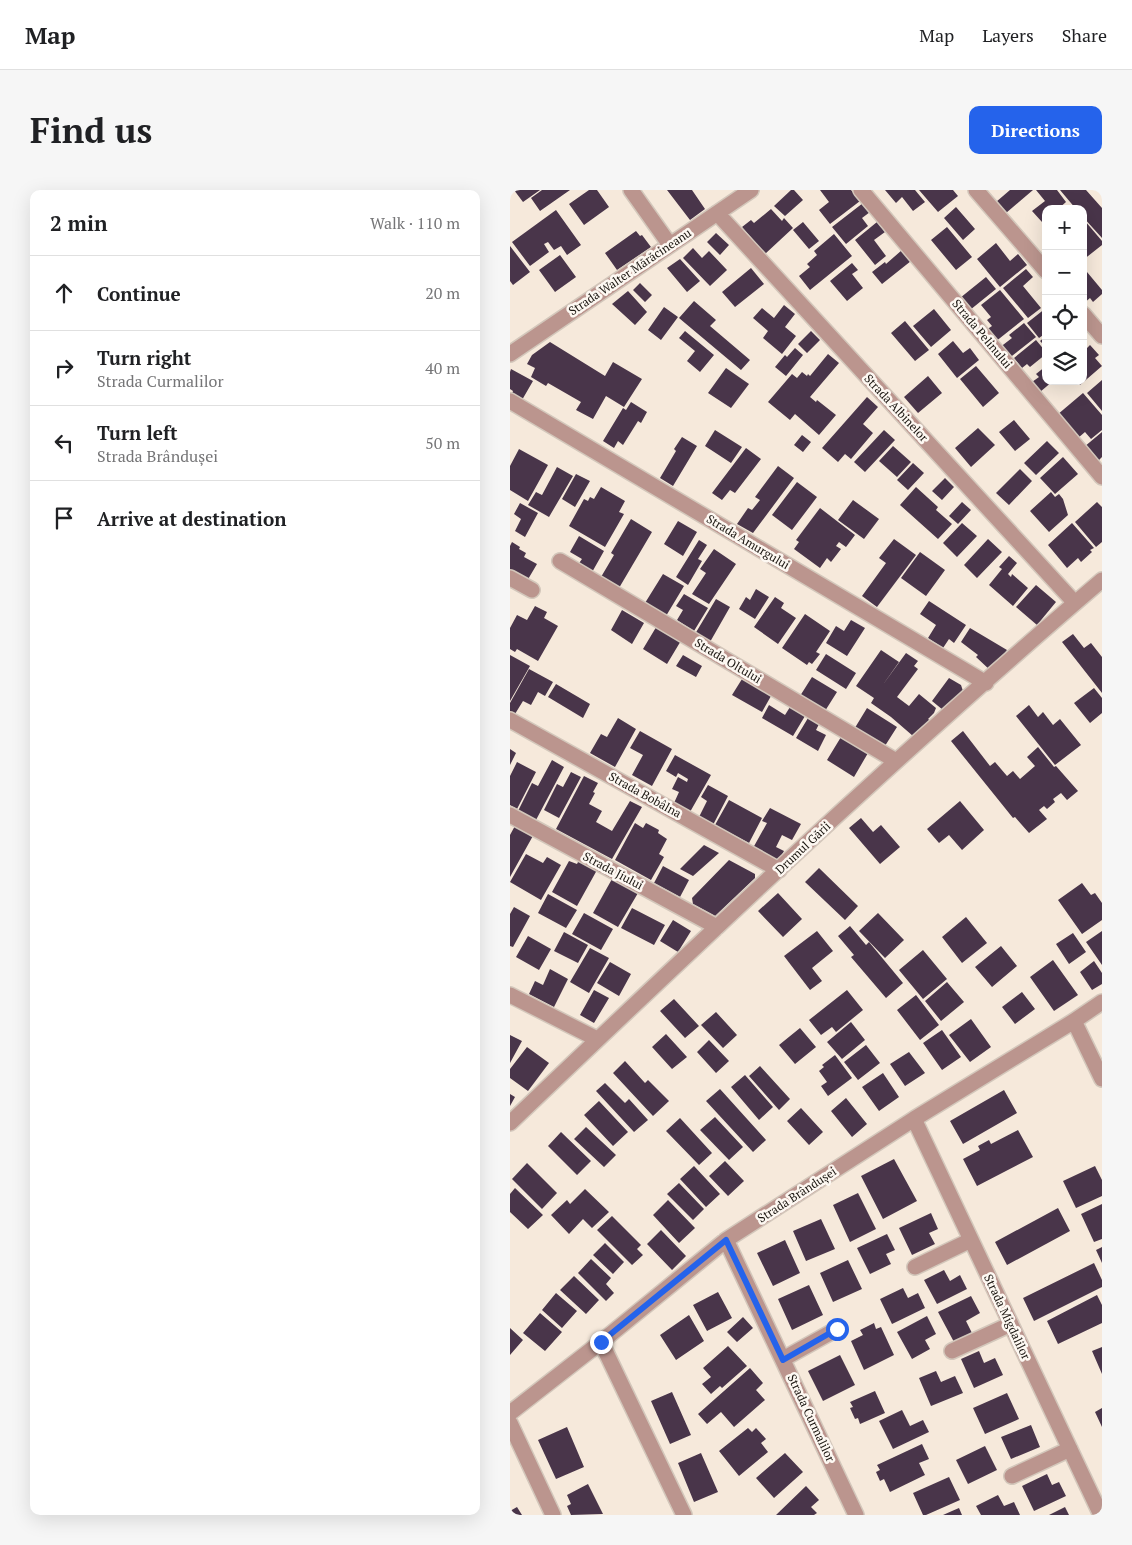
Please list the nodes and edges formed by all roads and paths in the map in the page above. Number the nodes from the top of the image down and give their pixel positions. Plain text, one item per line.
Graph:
1 (631, 190) edge
2 (751, 190) edge
3 (861, 190) edge
4 (976, 190) edge
5 (717, 213) junction
6 (670, 245) junction
7 (1042, 266) edge
8 (1087, 319) edge
9 (1102, 336) edge
10 (510, 354) edge
11 (510, 401) edge
12 (1102, 478) edge
13 (560, 561) dead end
14 (510, 578) edge
15 (1102, 580) edge
16 (532, 590) dead end
17 (1075, 603) junction
18 (986, 683) junction
19 (510, 720) edge
20 (896, 762) junction
21 (510, 815) edge
22 (779, 870) junction
23 (717, 927) junction
24 (510, 995) edge
25 (1102, 1002) edge
26 (1074, 1021) junction
27 (597, 1039) junction
28 (1102, 1080) edge
29 (914, 1119) junction
30 (510, 1123) edge
31 (726, 1240) junction
32 (971, 1240) junction
33 (915, 1267) dead end
34 (1011, 1324) junction
35 (837, 1329) dead end
36 (601, 1342) junction
37 (952, 1351) dead end
38 (783, 1360) junction
39 (510, 1413) edge
40 (510, 1423) edge
41 (1070, 1449) junction
42 (1012, 1476) dead end
43 (553, 1515) edge
44 (684, 1515) edge
45 (856, 1515) edge
46 (1101, 1515) edge

1 - 6 street
2 - 5 street, Strada Walter Mărăcineanu
3 - 12 street, Strada Pelinului
4 - 7 street
5 - 6 street, Strada Walter Mărăcineanu
5 - 17 street, Strada Albinelor
6 - 10 street, Strada Walter Mărăcineanu
8 - 9 street
11 - 18 street, Strada Amurgului
13 - 20 street, Strada Oltului
14 - 16 street
15 - 17 street, Drumul Gării
17 - 18 street, Drumul Gării
18 - 20 street, Drumul Gării
19 - 22 street, Strada Bobâlna
20 - 22 street, Drumul Gării
21 - 23 street, Strada Jiului
22 - 23 street, Drumul Gării
23 - 27 street, Drumul Gării
24 - 27 street
25 - 26 street, Strada Brândușei
26 - 28 street
26 - 29 street, Strada Brândușei
27 - 30 street, Drumul Gării
29 - 31 street, Strada Brândușei
29 - 32 street, Strada Migdalilor
31 - 36 street, Strada Brândușei
31 - 38 street, Strada Curmalilor
32 - 33 street
32 - 34 street, Strada Migdalilor
34 - 37 street
34 - 41 street, Strada Migdalilor
35 - 38 street
36 - 39 street, Strada Brândușei
36 - 44 street
38 - 45 street, Strada Curmalilor
40 - 43 street
41 - 42 street
41 - 46 street, Strada Migdalilor

